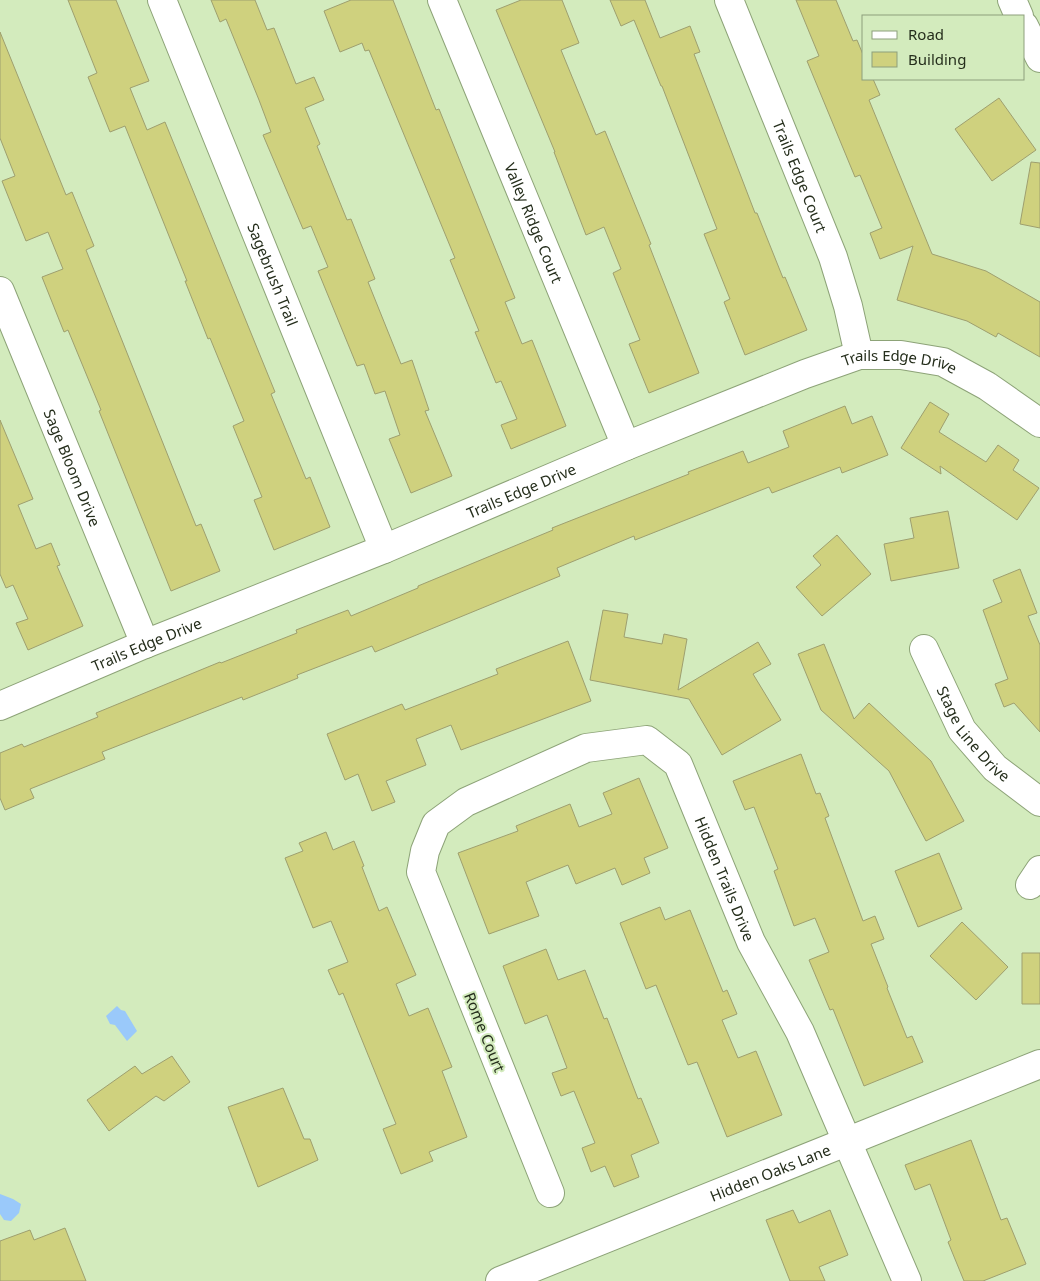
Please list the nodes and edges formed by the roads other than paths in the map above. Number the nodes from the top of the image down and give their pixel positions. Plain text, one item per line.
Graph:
1 (162, 0) edge
2 (442, 0) edge
3 (729, 0) edge
4 (1012, 0) edge
5 (1019, 15) edge
6 (1025, 28) edge
7 (1040, 58) edge
8 (0, 291) edge
9 (858, 356) junction
10 (1040, 423) edge
11 (626, 446) junction
12 (384, 549) junction
13 (145, 644) junction
14 (924, 649) dead end
15 (0, 706) edge
16 (1040, 802) edge
17 (421, 872) joint
18 (1040, 1064) edge
19 (848, 1142) junction
20 (550, 1193) dead end
21 (500, 1281) edge
22 (907, 1281) edge

1 - 12 street, Sagebrush Trail
2 - 11 street, Valley Ridge Court
3 - 9 street, Trails Edge Court
4 - 5 street
6 - 7 street
8 - 13 street, Sage Bloom Drive
9 - 10 street, Trails Edge Drive
9 - 11 street, Trails Edge Drive
11 - 12 street, Trails Edge Drive
12 - 13 street, Trails Edge Drive
13 - 15 street, Trails Edge Drive
14 - 16 street, Stage Line Drive
17 - 19 street, Hidden Trails Drive
17 - 20 street, Rome Court
18 - 19 street, Hidden Oaks Lane
19 - 21 street, Hidden Oaks Lane
19 - 22 street, Hidden Trails Drive

